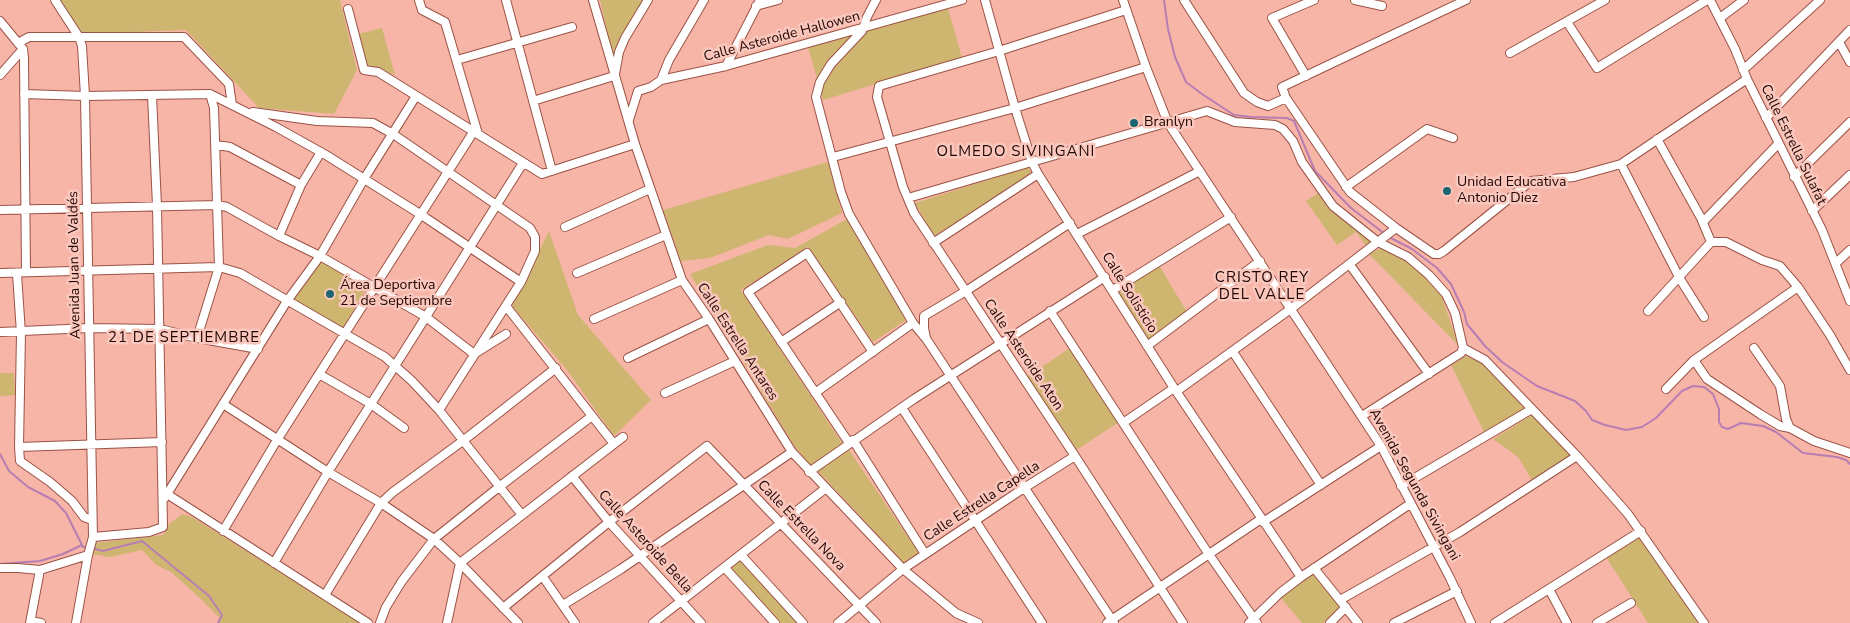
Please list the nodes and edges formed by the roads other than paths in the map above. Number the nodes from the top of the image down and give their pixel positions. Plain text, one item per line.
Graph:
1 (54, 0) edge
2 (419, 0) edge
3 (506, 0) edge
4 (593, 0) edge
5 (648, 0) edge
6 (704, 0) edge
7 (778, 0) edge
8 (876, 0) edge
9 (962, 0) edge
10 (985, 0) edge
11 (1123, 0) edge
12 (1184, 0) edge
13 (1314, 0) edge
14 (1355, 0) edge
15 (1466, 0) edge
16 (1605, 0) edge
17 (1709, 0) edge
18 (1744, 0) edge
19 (1820, 0) edge
20 (758, 3) edge
21 (1382, 6) dead end
22 (348, 9) dead end
23 (1126, 10) junction
24 (1720, 18) junction
25 (0, 21) edge
26 (1567, 22) junction
27 (572, 27) dead end
28 (863, 28) junction
29 (1850, 30) edge
30 (78, 37) junction
31 (1839, 42) junction
32 (517, 43) junction
33 (20, 46) junction
34 (999, 50) junction
35 (1510, 53) dead end
36 (457, 60) junction
37 (1850, 62) edge
38 (726, 66) junction
39 (1146, 67) junction
40 (1743, 70) junction
41 (0, 75) edge
42 (614, 76) junction
43 (1306, 76) junction
44 (1747, 79) junction
45 (661, 80) junction
46 (24, 94) junction
47 (210, 94) junction
48 (152, 95) junction
49 (85, 96) junction
50 (416, 96) junction
51 (1286, 98) junction
52 (533, 101) junction
53 (232, 105) junction
54 (1015, 108) junction
55 (245, 111) junction
56 (1766, 118) junction
57 (629, 120) junction
58 (1850, 122) edge
59 (1168, 123) junction
60 (476, 132) junction
61 (393, 134) junction
62 (1453, 138) dead end
63 (1657, 139) junction
64 (891, 143) junction
65 (635, 144) junction
66 (1778, 144) junction
67 (216, 145) junction
68 (321, 152) junction
69 (833, 158) junction
70 (1032, 162) junction
71 (523, 163) junction
72 (1621, 164) junction
73 (448, 171) junction
74 (552, 171) junction
75 (1200, 171) junction
76 (1038, 174) junction
77 (1850, 175) edge
78 (1794, 177) junction
79 (364, 180) junction
80 (302, 186) junction
81 (1346, 186) junction
82 (650, 189) junction
83 (908, 198) junction
84 (218, 205) junction
85 (498, 205) junction
86 (157, 206) junction
87 (87, 208) junction
88 (25, 209) junction
89 (0, 210) edge
90 (1812, 211) junction
91 (420, 214) junction
92 (1230, 217) junction
93 (1703, 222) junction
94 (1070, 223) junction
95 (565, 227) dead end
96 (1396, 228) junction
97 (1077, 234) junction
98 (666, 235) junction
99 (279, 236) junction
100 (1380, 240) junction
101 (1711, 242) junction
102 (933, 243) junction
103 (470, 249) junction
104 (1850, 250) edge
105 (320, 256) junction
106 (1260, 260) junction
107 (1836, 263) junction
108 (1350, 265) junction
109 (219, 268) junction
110 (158, 269) junction
111 (88, 270) junction
112 (0, 273) edge
113 (22, 273) junction
114 (577, 273) dead end
115 (1105, 277) junction
116 (1680, 279) junction
117 (682, 280) junction
118 (521, 282) junction
119 (374, 287) junction
120 (1798, 287) junction
121 (1113, 290) junction
122 (966, 291) junction
123 (287, 301) junction
124 (841, 302) junction
125 (1850, 302) edge
126 (506, 306) junction
127 (1292, 308) junction
128 (1050, 311) junction
129 (1648, 312) dead end
130 (426, 317) junction
131 (1704, 317) dead end
132 (594, 319) dead end
133 (709, 319) junction
134 (913, 324) junction
135 (89, 328) junction
136 (160, 328) junction
137 (0, 332) edge
138 (21, 332) junction
139 (345, 334) junction
140 (506, 334) dead end
141 (198, 338) junction
142 (927, 340) junction
143 (781, 342) junction
144 (1000, 344) junction
145 (1147, 346) junction
146 (1463, 348) junction
147 (1754, 348) dead end
148 (258, 349) junction
149 (874, 352) junction
150 (1232, 352) junction
151 (474, 354) junction
152 (628, 358) dead end
153 (1694, 360) junction
154 (735, 361) junction
155 (395, 367) junction
156 (556, 368) junction
157 (1850, 370) edge
158 (319, 374) junction
159 (1429, 374) junction
160 (950, 376) junction
161 (1666, 389) dead end
162 (1175, 390) junction
163 (665, 393) dead end
164 (815, 393) junction
165 (223, 404) junction
166 (371, 404) junction
167 (902, 408) junction
168 (1532, 409) junction
169 (439, 410) junction
170 (592, 416) junction
171 (1362, 416) junction
172 (1123, 422) junction
173 (404, 428) dead end
174 (1790, 428) junction
175 (623, 437) dead end
176 (277, 440) junction
177 (464, 440) junction
178 (162, 442) junction
179 (851, 442) junction
180 (90, 443) junction
181 (614, 444) junction
182 (1381, 446) junction
183 (19, 447) junction
184 (792, 452) junction
185 (1850, 453) edge
186 (1075, 456) junction
187 (1577, 456) junction
188 (328, 472) junction
189 (809, 472) junction
190 (572, 476) junction
191 (744, 485) junction
192 (1321, 485) junction
193 (1401, 486) junction
194 (499, 487) junction
195 (826, 488) junction
196 (1024, 488) junction
197 (165, 496) junction
198 (382, 504) junction
199 (1410, 504) junction
200 (522, 515) junction
201 (92, 520) junction
202 (1262, 520) junction
203 (974, 521) junction
204 (609, 522) junction
205 (782, 524) junction
206 (224, 531) junction
207 (1640, 531) junction
208 (92, 537) junction
209 (434, 539) junction
210 (1433, 547) junction
211 (1208, 553) junction
212 (925, 554) junction
213 (88, 555) junction
214 (640, 555) junction
215 (741, 555) junction
216 (274, 563) junction
217 (460, 563) junction
218 (0, 568) edge
219 (725, 568) junction
220 (1314, 568) junction
221 (903, 569) junction
222 (40, 570) junction
223 (543, 577) junction
224 (1301, 577) junction
225 (1160, 587) junction
226 (1549, 589) junction
227 (1456, 591) junction
228 (325, 595) junction
229 (1340, 600) junction
230 (681, 602) junction
231 (1631, 603) dead end
232 (859, 604) junction
233 (563, 605) junction
234 (1346, 607) junction
235 (504, 608) junction
236 (30, 622) edge
237 (1111, 622) edge
238 (1253, 622) edge
239 (41, 623) edge
240 (76, 623) edge
241 (368, 623) edge
242 (380, 623) edge
243 (447, 623) edge
244 (518, 623) edge
245 (575, 623) edge
246 (653, 623) edge
247 (701, 623) edge
248 (775, 623) edge
249 (803, 623) edge
250 (838, 623) edge
251 (876, 623) edge
252 (978, 623) edge
253 (1042, 623) edge
254 (1183, 623) edge
255 (1330, 623) edge
256 (1358, 623) edge
257 (1394, 623) edge
258 (1471, 623) edge
259 (1495, 623) edge
260 (1567, 623) edge
261 (1597, 623) edge
262 (1704, 623) edge

1 - 30 street, Avenida Juan de Valdés
2 - 36 street
3 - 32 street
4 - 42 street, Calle Estrella Antares
5 - 42 street
6 - 45 street
7 - 20 street
8 - 28 street
9 - 28 street, Calle Asteroide Hallowen
10 - 34 street, Calle Solisticio
11 - 23 street, Avenida Segunda Sivingani
12 - 51 street
13 - 43 street
14 - 21 street
15 - 43 street
16 - 26 street
17 - 24 street, Calle Estrella Sulafat
17 - 26 street
18 - 24 street
19 - 40 street
20 - 38 street
22 - 50 street
23 - 34 street
23 - 39 street, Avenida Segunda Sivingani
24 - 40 street, Calle Estrella Sulafat
25 - 33 street
26 - 35 street
27 - 32 street
28 - 38 street, Calle Asteroide Hallowen
28 - 69 street
29 - 31 street
30 - 33 street
30 - 49 street, Avenida Juan de Valdés
30 - 53 street
31 - 37 street
31 - 56 street
32 - 36 street
32 - 52 street
33 - 41 street
33 - 46 street
34 - 54 street, Calle Solisticio
34 - 64 street, Calle Asteroide Aton
36 - 60 street
38 - 45 street, Calle Asteroide Hallowen
39 - 54 street
39 - 59 street, Avenida Segunda Sivingani
40 - 44 street, Calle Estrella Sulafat
42 - 52 street
42 - 57 street, Calle Estrella Antares
43 - 51 street
44 - 56 street, Calle Estrella Sulafat
44 - 63 street
45 - 57 street, Calle Asteroide Hallowen
46 - 49 street
46 - 88 street
47 - 48 street
47 - 53 street
47 - 67 street
48 - 49 street
48 - 86 street
49 - 87 street, Avenida Juan de Valdés
50 - 60 street
50 - 61 street
51 - 81 street
52 - 74 street
53 - 55 street
54 - 64 street
54 - 70 street, Calle Solisticio
55 - 61 street
55 - 68 street
56 - 66 street, Calle Estrella Sulafat
57 - 65 street, Calle Estrella Antares
58 - 78 street
59 - 70 street
59 - 75 street, Avenida Segunda Sivingani
59 - 100 street
60 - 71 street
60 - 73 street
61 - 73 street
61 - 79 street
62 - 81 street
63 - 72 street
63 - 93 street
64 - 69 street
64 - 83 street, Calle Asteroide Aton
65 - 74 street
65 - 82 street, Calle Estrella Antares
66 - 78 street, Calle Estrella Sulafat
66 - 93 street
67 - 80 street
67 - 84 street
68 - 79 street
68 - 80 street
69 - 134 street
70 - 76 street, Calle Solisticio
70 - 83 street
71 - 74 street
71 - 85 street
72 - 96 street
72 - 116 street
73 - 85 street
73 - 91 street
75 - 92 street, Avenida Segunda Sivingani
75 - 97 street
76 - 94 street, Calle Solisticio
76 - 102 street
77 - 90 street
78 - 90 street, Calle Estrella Sulafat
79 - 91 street
79 - 105 street
80 - 99 street
81 - 96 street
82 - 95 street
82 - 98 street, Calle Estrella Antares
83 - 102 street, Calle Asteroide Aton
84 - 86 street
84 - 99 street
84 - 109 street
85 - 103 street
85 - 118 street
86 - 87 street
86 - 110 street
87 - 88 street
87 - 111 street, Avenida Juan de Valdés
88 - 89 street
88 - 113 street
90 - 107 street, Calle Estrella Sulafat
91 - 103 street
91 - 119 street
92 - 106 street, Avenida Segunda Sivingani
92 - 121 street
93 - 101 street
94 - 97 street, Calle Solisticio
94 - 122 street
96 - 100 street
97 - 115 street, Calle Solisticio
98 - 114 street
98 - 117 street, Calle Estrella Antares
99 - 105 street
100 - 108 street
100 - 146 street
101 - 116 street
101 - 120 street
102 - 122 street, Calle Asteroide Aton
103 - 118 street
103 - 130 street
104 - 107 street
105 - 119 street
105 - 123 street
106 - 127 street, Avenida Segunda Sivingani
106 - 145 street
107 - 125 street, Calle Estrella Sulafat
108 - 127 street
108 - 159 street
109 - 110 street
109 - 123 street
109 - 141 street
110 - 111 street
110 - 136 street
111 - 113 street
111 - 135 street, Avenida Juan de Valdés
112 - 113 street
113 - 138 street
115 - 121 street, Calle Solisticio
115 - 128 street
116 - 129 street
116 - 131 street
117 - 132 street
117 - 133 street, Calle Estrella Antares
118 - 126 street
119 - 130 street
119 - 139 street
120 - 153 street
120 - 157 street
121 - 145 street, Calle Solisticio
122 - 142 street
122 - 144 street, Calle Asteroide Aton
123 - 139 street
123 - 148 street
124 - 143 street
124 - 143 street
124 - 149 street
126 - 151 street
126 - 156 street
127 - 150 street
127 - 171 street, Avenida Segunda Sivingani
128 - 144 street
128 - 172 street
130 - 151 street
130 - 155 street
133 - 152 street
133 - 154 street, Calle Estrella Antares
134 - 142 street
134 - 149 street
135 - 136 street
135 - 138 street
135 - 180 street, Avenida Juan de Valdés
136 - 141 street
136 - 178 street
137 - 138 street
138 - 183 street
139 - 155 street
139 - 158 street
140 - 151 street
141 - 148 street
142 - 160 street
143 - 164 street
144 - 160 street
144 - 186 street, Calle Asteroide Aton
145 - 162 street, Calle Solisticio
146 - 159 street
146 - 168 street
147 - 174 street
148 - 165 street
149 - 164 street
150 - 162 street
150 - 192 street
151 - 169 street
153 - 161 street
153 - 174 street
154 - 163 street
154 - 184 street, Calle Estrella Antares
155 - 166 street
155 - 169 street
156 - 170 street
156 - 177 street
158 - 166 street
158 - 176 street
159 - 171 street
160 - 167 street
160 - 196 street
162 - 172 street
162 - 202 street, Calle Solisticio
164 - 179 street
165 - 176 street
165 - 197 street
166 - 173 street
166 - 188 street
167 - 179 street
167 - 203 street
168 - 187 street
168 - 193 street
169 - 177 street
170 - 181 street
170 - 194 street
171 - 182 street, Avenida Segunda Sivingani
172 - 211 street
174 - 185 street
175 - 181 street
176 - 188 street
176 - 206 street
177 - 194 street
177 - 198 street
178 - 180 street
178 - 197 street
179 - 189 street
179 - 212 street
180 - 183 street
180 - 201 street, Avenida Juan de Valdés
181 - 190 street
182 - 192 street
182 - 193 street, Avenida Segunda Sivingani
183 - 201 street
184 - 189 street, Calle Estrella Antares
184 - 191 street
186 - 196 street, Calle Estrella Capella
186 - 225 street, Calle Asteroide Aton
187 - 207 street
187 - 210 street
188 - 198 street
188 - 216 street
189 - 195 street, Calle Estrella Antares
190 - 200 street
190 - 204 street, Calle Asteroide Bella
191 - 204 street, Calle Estrella Nova
191 - 205 street, Calle Estrella Nova
191 - 214 street
192 - 202 street
193 - 199 street, Avenida Segunda Sivingani
194 - 200 street
194 - 209 street
195 - 205 street
195 - 221 street, Calle Estrella Antares
196 - 203 street, Calle Estrella Capella
196 - 237 street
197 - 206 street
197 - 208 street
198 - 209 street
198 - 228 street
199 - 210 street, Avenida Segunda Sivingani
199 - 220 street
200 - 217 street
201 - 208 street, Avenida Juan de Valdés
202 - 211 street
202 - 224 street, Calle Solisticio
203 - 212 street, Calle Estrella Capella
203 - 253 street
204 - 214 street, Calle Asteroide Bella
204 - 223 street
205 - 215 street
205 - 232 street, Calle Estrella Nova
206 - 216 street
207 - 226 street
207 - 262 street
208 - 213 street, Avenida Juan de Valdés
209 - 217 street
209 - 242 street
210 - 227 street, Avenida Segunda Sivingani
210 - 229 street
211 - 225 street
211 - 238 street
212 - 221 street, Calle Estrella Capella
213 - 222 street
213 - 240 street, Avenida Juan de Valdés
214 - 230 street, Calle Asteroide Bella
214 - 233 street
215 - 219 street
215 - 249 street
216 - 228 street
217 - 235 street
217 - 243 street
218 - 222 street
219 - 230 street
219 - 248 street
220 - 224 street
220 - 229 street
221 - 232 street, Calle Estrella Capella
221 - 252 street, Calle Estrella Antares
222 - 236 street
223 - 233 street
223 - 235 street
224 - 238 street
225 - 237 street
225 - 254 street, Calle Asteroide Aton
226 - 259 street
226 - 260 street
227 - 257 street
227 - 258 street, Avenida Segunda Sivingani
228 - 241 street
229 - 234 street
230 - 246 street
230 - 247 street, Calle Asteroide Bella
231 - 261 street
232 - 250 street, Calle Estrella Capella
232 - 251 street, Calle Estrella Nova
233 - 245 street
234 - 255 street
234 - 256 street
235 - 244 street
236 - 239 street

